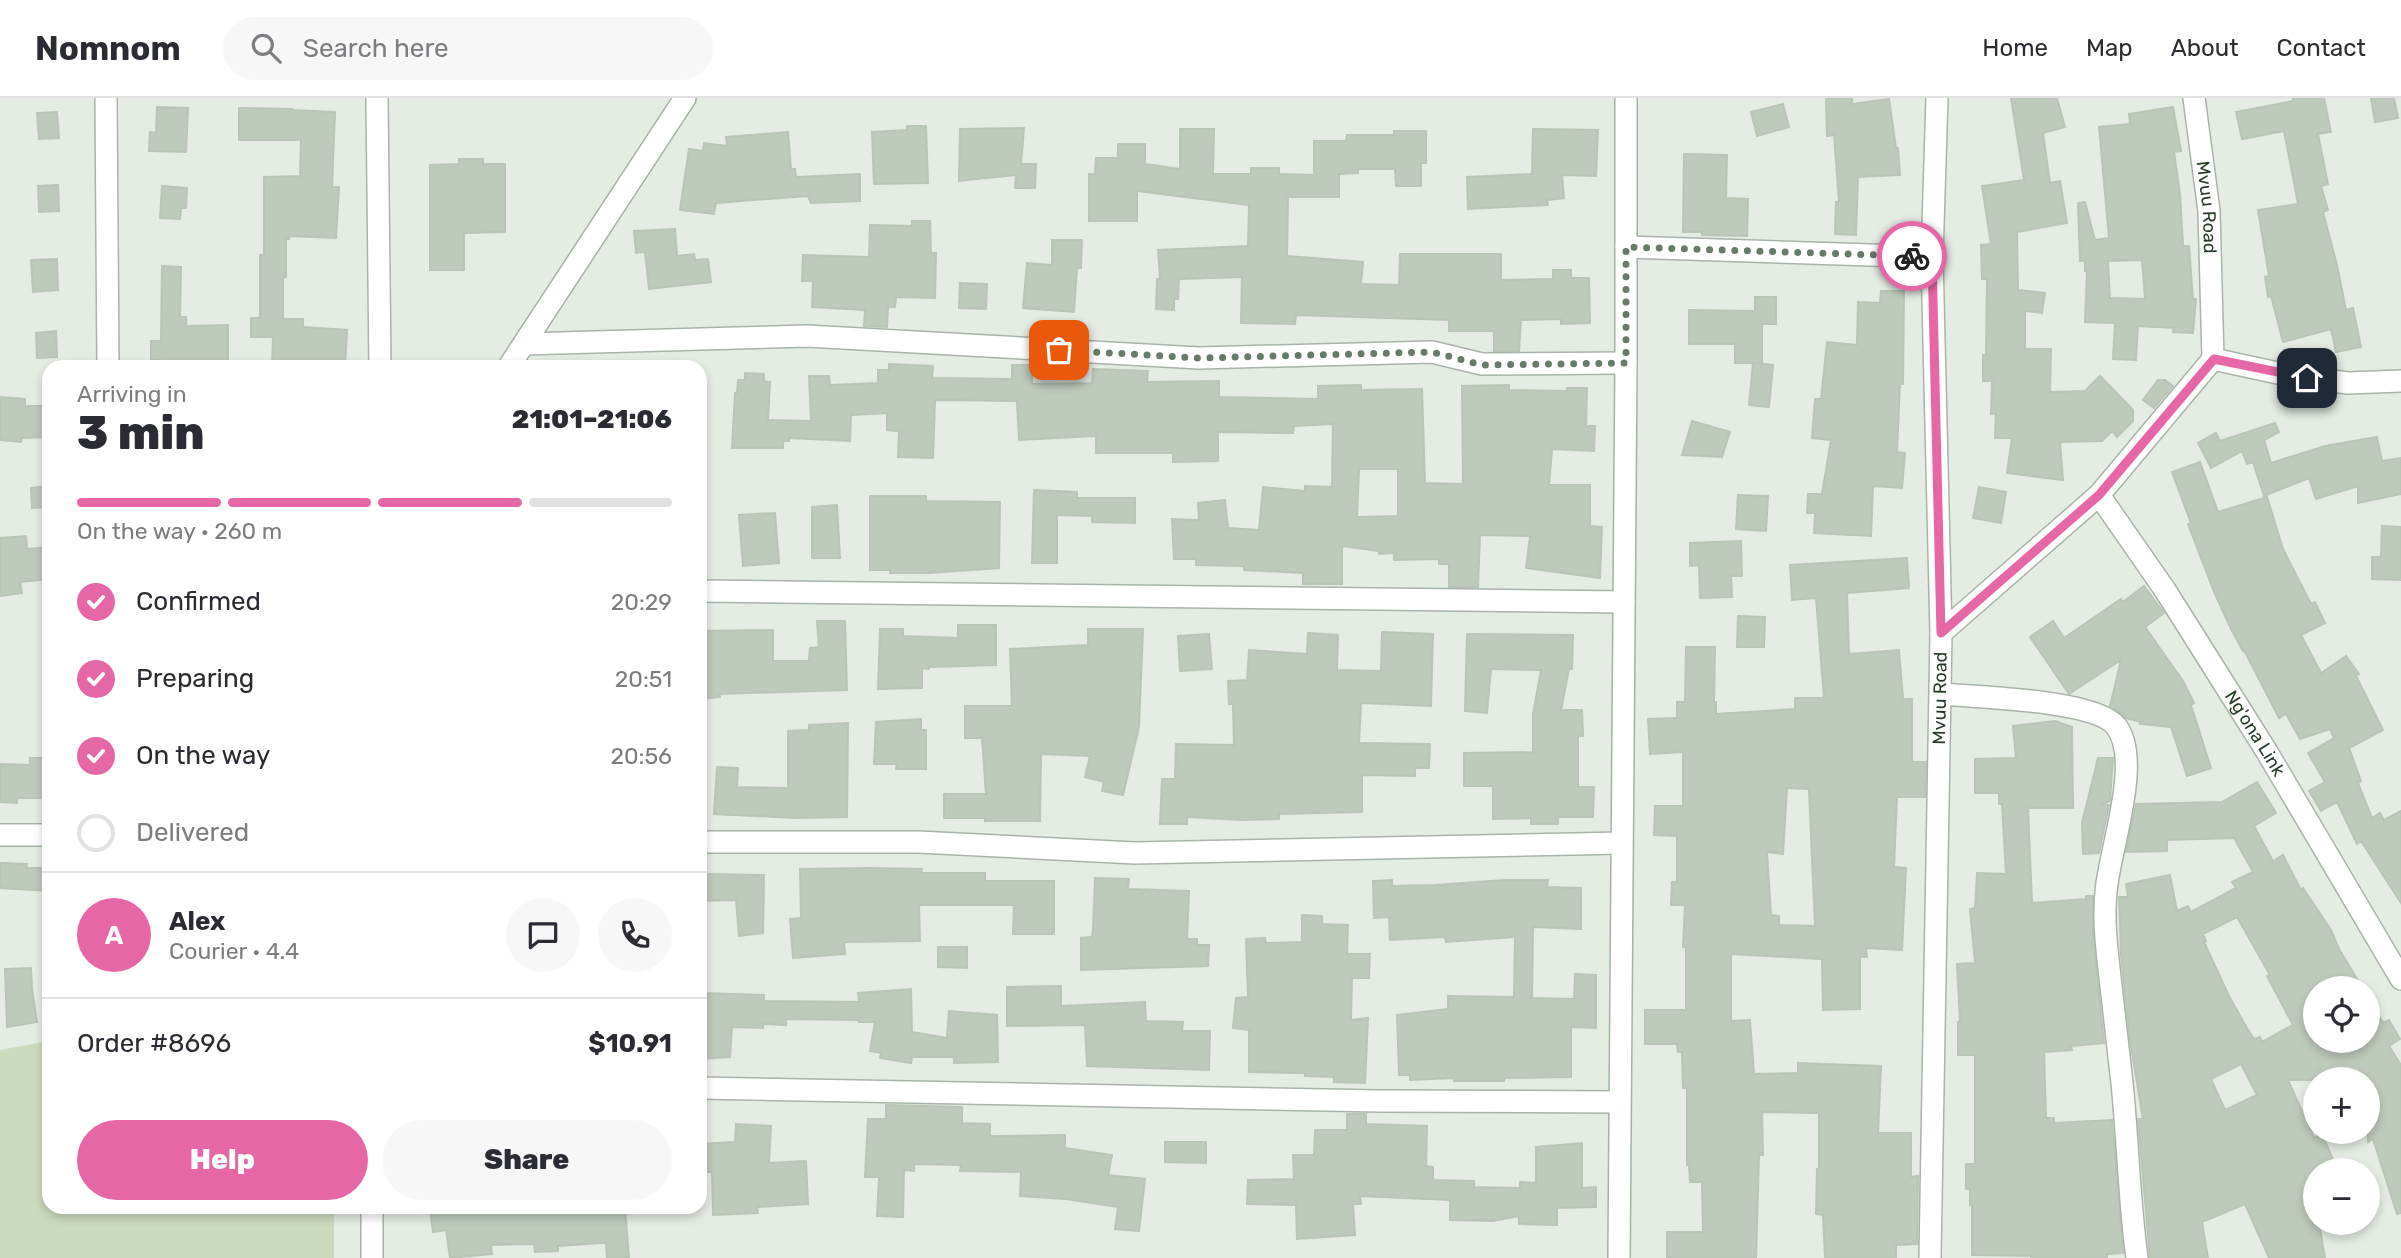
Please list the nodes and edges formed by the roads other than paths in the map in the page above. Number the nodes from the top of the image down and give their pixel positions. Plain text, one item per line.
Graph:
1 (106, 98) edge
2 (377, 98) edge
3 (685, 98) edge
4 (1626, 98) edge
5 (1937, 98) edge
6 (2194, 98) edge
7 (1626, 247) junction
8 (1932, 257) junction
9 (524, 344) junction
10 (2214, 359) junction
11 (108, 360) edge
12 (380, 360) edge
13 (513, 360) edge
14 (1626, 363) junction
15 (2401, 381) edge
16 (2099, 495) junction
17 (707, 591) edge
18 (1624, 602) junction
19 (1941, 633) junction
20 (1941, 694) junction
21 (0, 835) edge
22 (42, 835) edge
23 (707, 842) edge
24 (1621, 843) junction
25 (2401, 979) edge
26 (707, 1088) edge
27 (1619, 1102) junction
28 (372, 1214) edge
29 (372, 1258) edge
30 (1619, 1258) edge
31 (1930, 1258) edge
32 (2137, 1258) edge

1 - 11 street
2 - 12 street
3 - 9 street
4 - 7 street
5 - 8 street, Mvuu Road
6 - 10 street, Mvuu Road
7 - 8 street
7 - 14 street
8 - 19 street, Mvuu Road
9 - 13 street
9 - 14 street
10 - 15 street
10 - 16 street
14 - 18 street
16 - 19 street
16 - 25 street, Ng'ona Link
17 - 18 street
18 - 24 street
19 - 20 street, Mvuu Road
20 - 31 street, Mvuu Road
20 - 32 street
21 - 22 street
23 - 24 street
24 - 27 street
26 - 27 street
27 - 30 street
28 - 29 street

